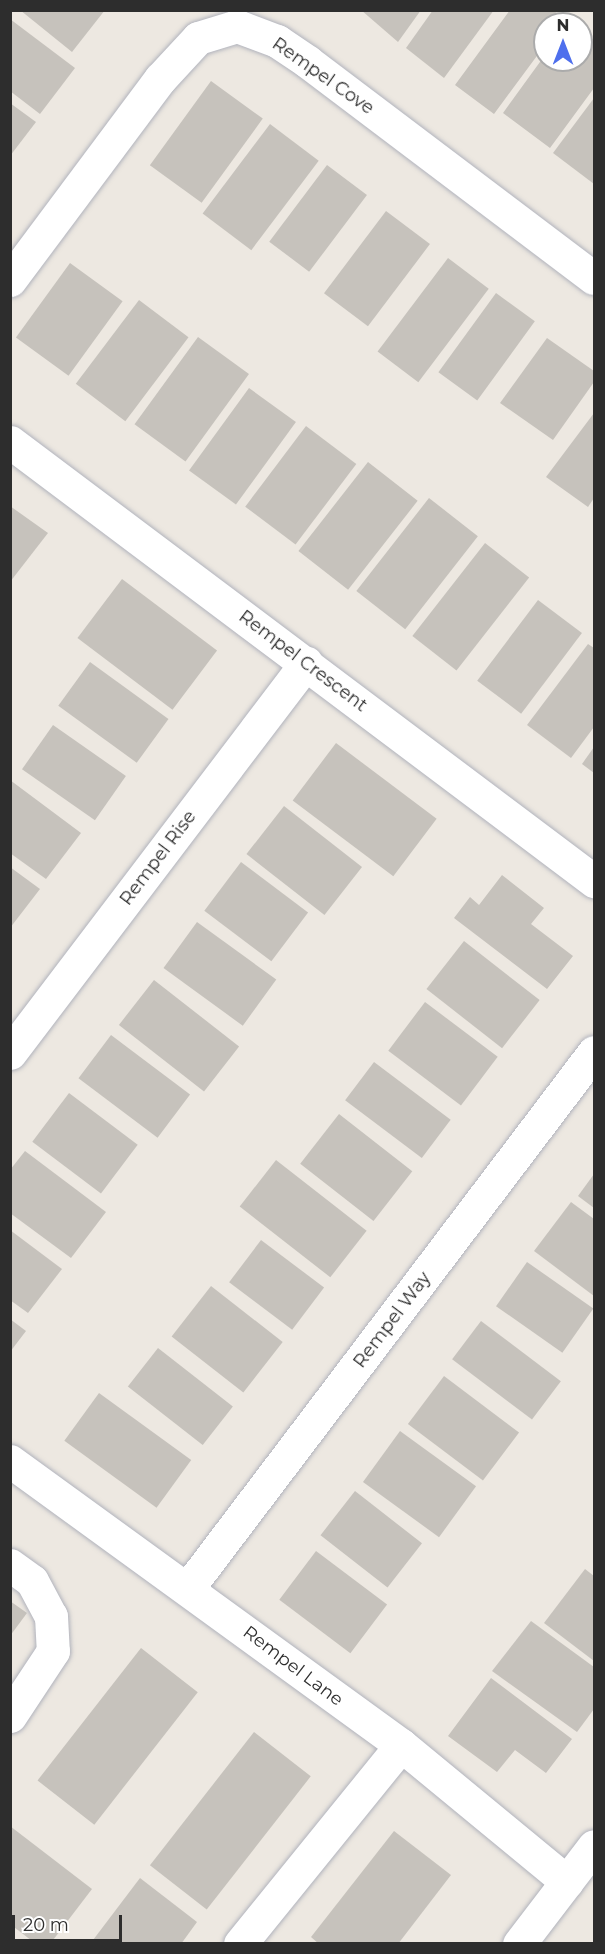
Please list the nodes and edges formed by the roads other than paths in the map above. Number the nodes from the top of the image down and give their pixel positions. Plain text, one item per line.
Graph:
1 (594, 278) edge
2 (10, 279) edge
3 (10, 442) edge
4 (306, 663) junction
5 (594, 881) edge
6 (594, 1052) edge
7 (10, 1053) edge
8 (10, 1461) edge
9 (10, 1565) edge
10 (188, 1588) junction
11 (10, 1716) edge
12 (401, 1745) junction
13 (594, 1846) edge
14 (567, 1882) junction
15 (240, 1944) edge
16 (519, 1944) edge

1 - 2 street, Rempel Cove
3 - 4 street, Rempel Crescent
4 - 5 street, Rempel Crescent
4 - 7 street, Rempel Rise
6 - 10 street, Rempel Way
8 - 10 street, Rempel Lane
9 - 11 street
10 - 12 street, Rempel Lane
12 - 14 street, Rempel Lane
12 - 15 street
13 - 14 street
14 - 16 street

